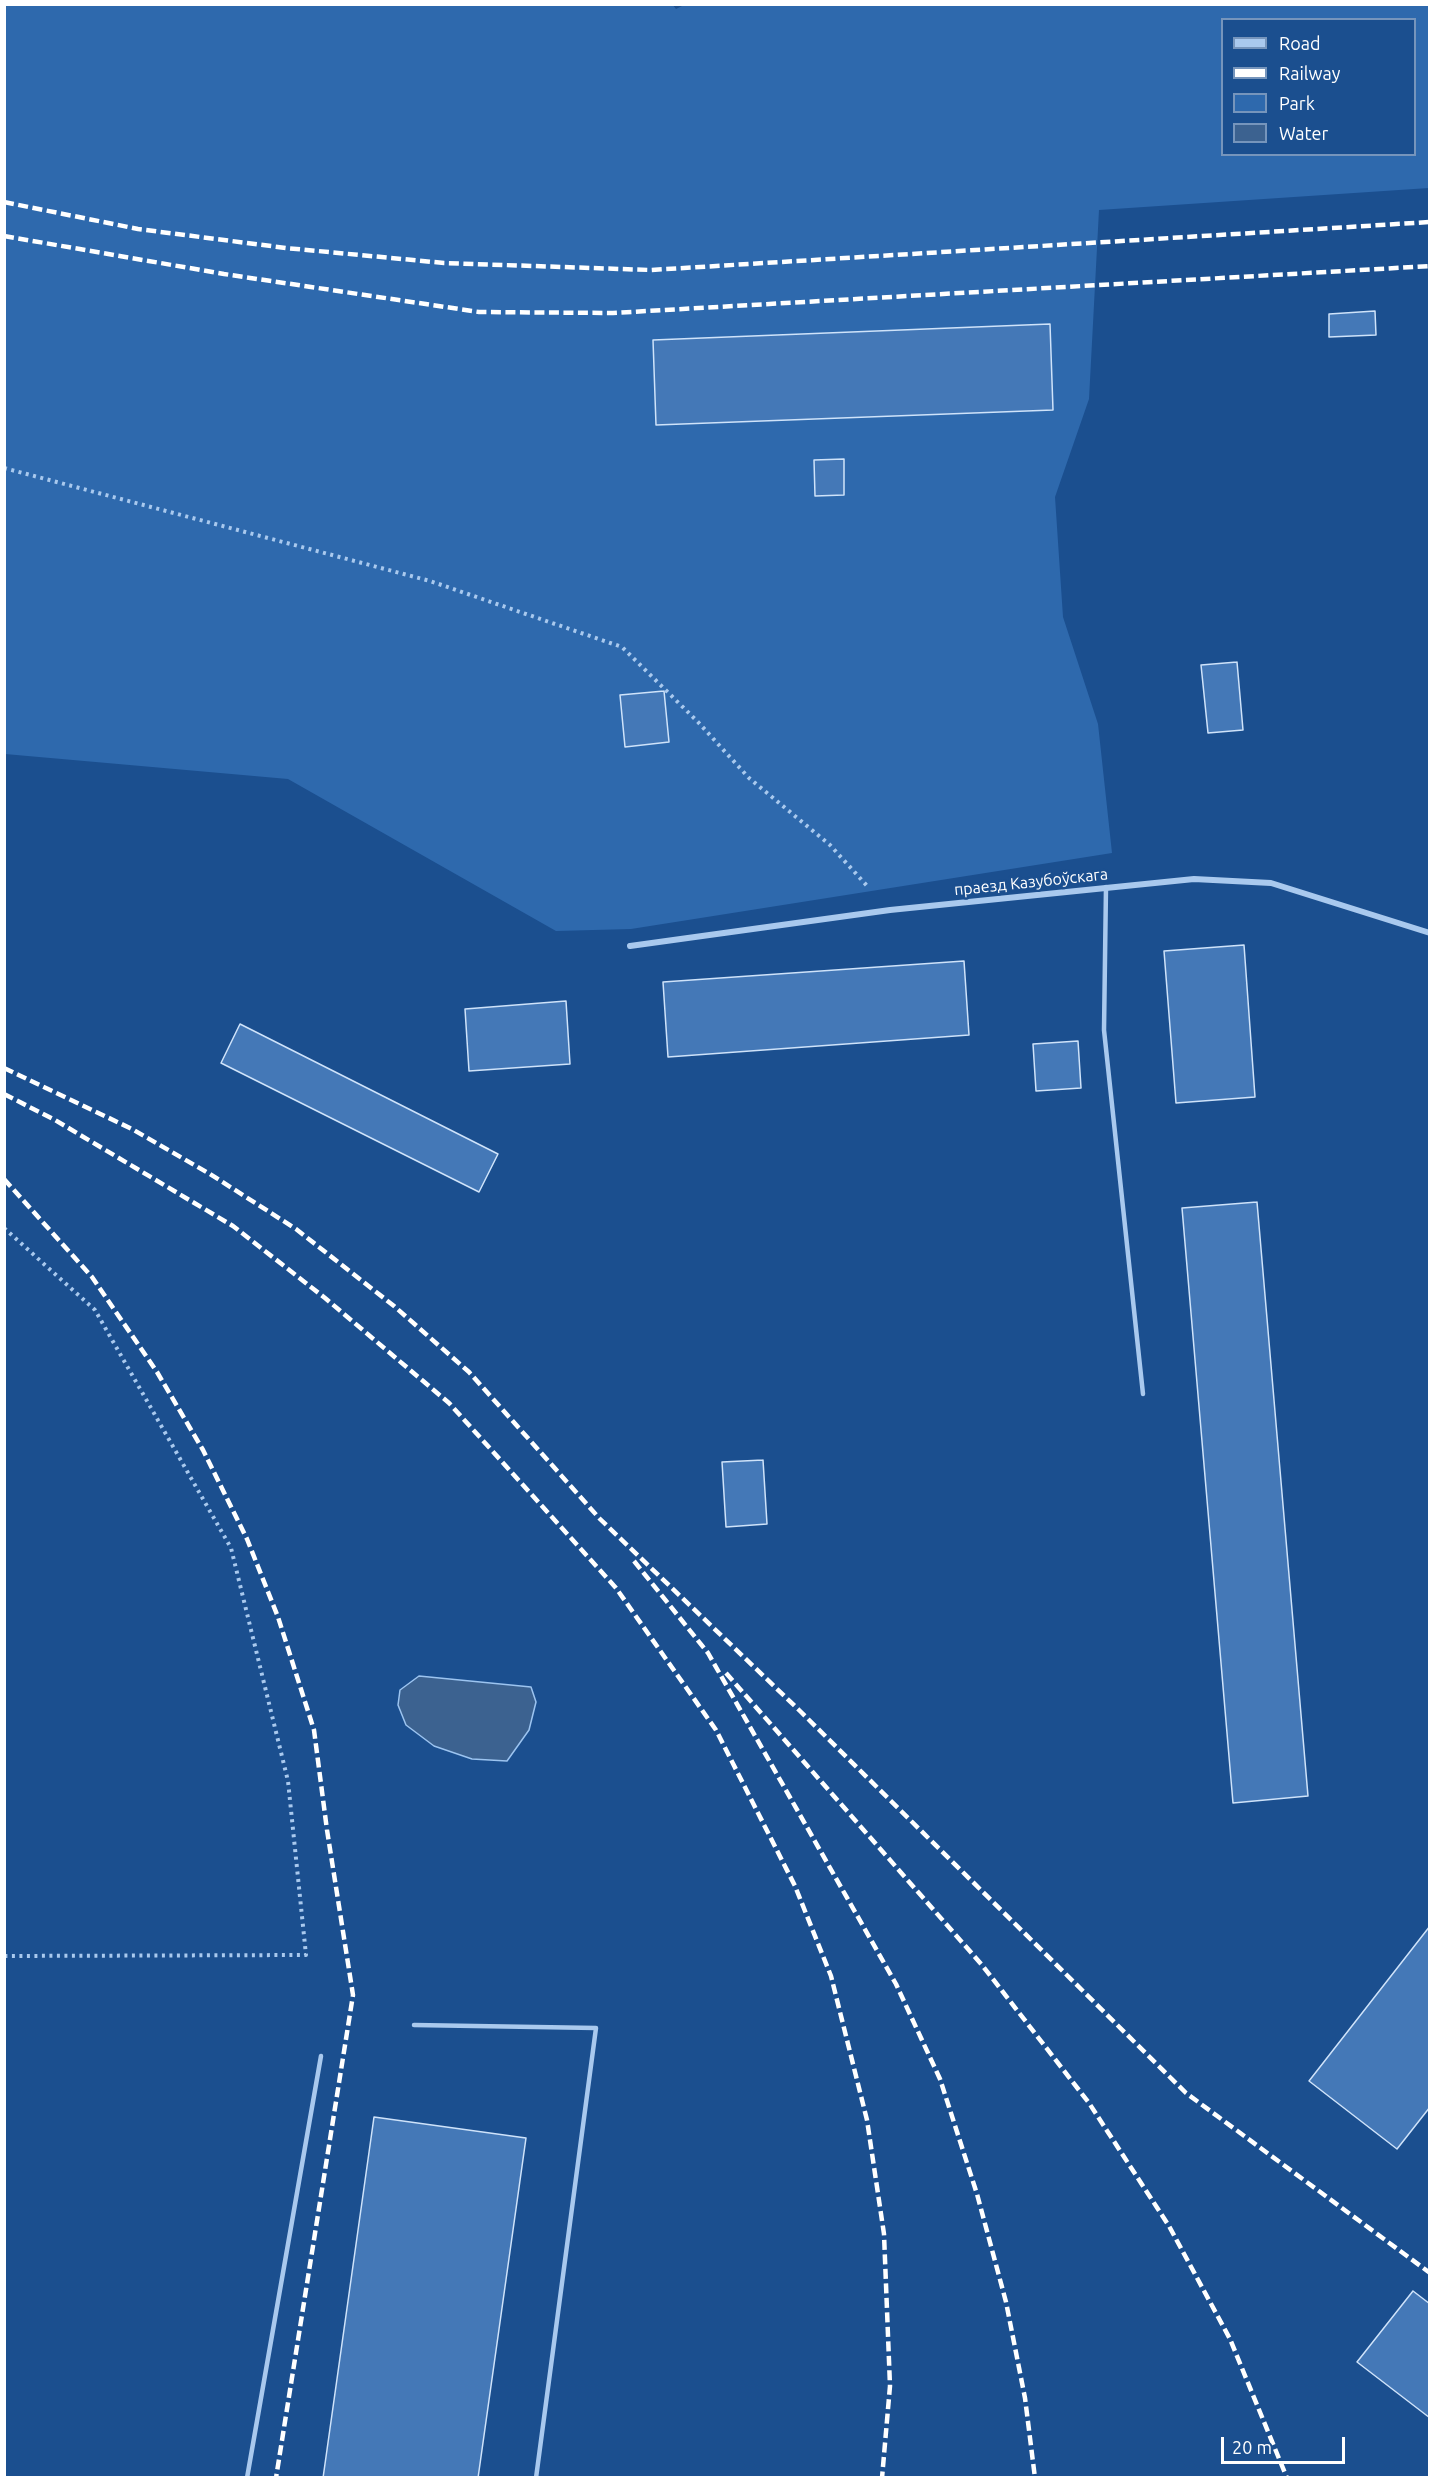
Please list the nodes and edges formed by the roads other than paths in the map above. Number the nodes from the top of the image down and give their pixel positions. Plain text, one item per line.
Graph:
1 (1106, 887) junction
2 (1430, 933) edge
3 (630, 946) dead end
4 (1143, 1394) dead end
5 (414, 2025) dead end
6 (321, 2056) dead end
7 (247, 2478) edge
8 (536, 2478) edge

1 - 2 street, праезд Казубоўскага
1 - 3 street, праезд Казубоўскага
1 - 4 lane
5 - 8 lane
6 - 7 lane

